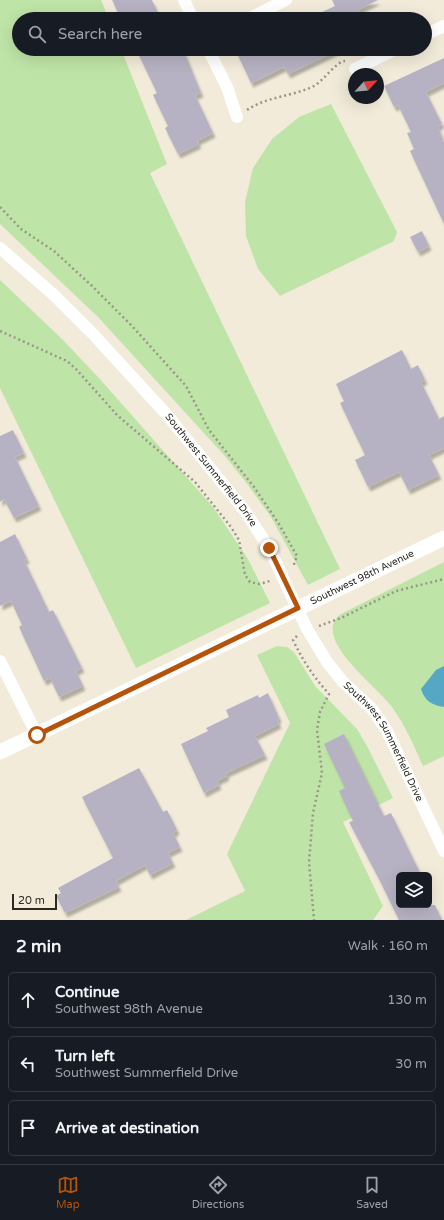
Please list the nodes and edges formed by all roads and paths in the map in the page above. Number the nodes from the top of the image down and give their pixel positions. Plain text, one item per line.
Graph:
1 (184, 0) edge
2 (286, 0) edge
3 (190, 12) edge
4 (262, 12) edge
5 (444, 26) edge
6 (432, 32) edge
7 (212, 56) edge
8 (382, 56) edge
9 (354, 68) edge
10 (357, 68) edge
11 (237, 117) joint
12 (0, 207) edge
13 (0, 248) edge
14 (0, 331) edge
15 (444, 538) edge
16 (282, 574) junction
17 (444, 579) edge
18 (298, 608) junction
19 (307, 629) junction
20 (0, 661) edge
21 (37, 735) junction
22 (0, 752) edge
23 (444, 851) edge
24 (314, 920) edge

1 - 3 street
2 - 4 street
5 - 6 street
7 - 11 street
8 - 10 street
9 - 11 path
12 - 16 path
13 - 16 street, Southwest Summerfield Drive
14 - 16 path
15 - 18 street, Southwest 98th Avenue
16 - 18 street, Southwest Summerfield Drive
17 - 19 path
18 - 19 street, Southwest Summerfield Drive
18 - 21 street, Southwest 98th Avenue
19 - 23 street, Southwest Summerfield Drive
19 - 24 path
20 - 21 street
21 - 22 street, Southwest 98th Avenue

